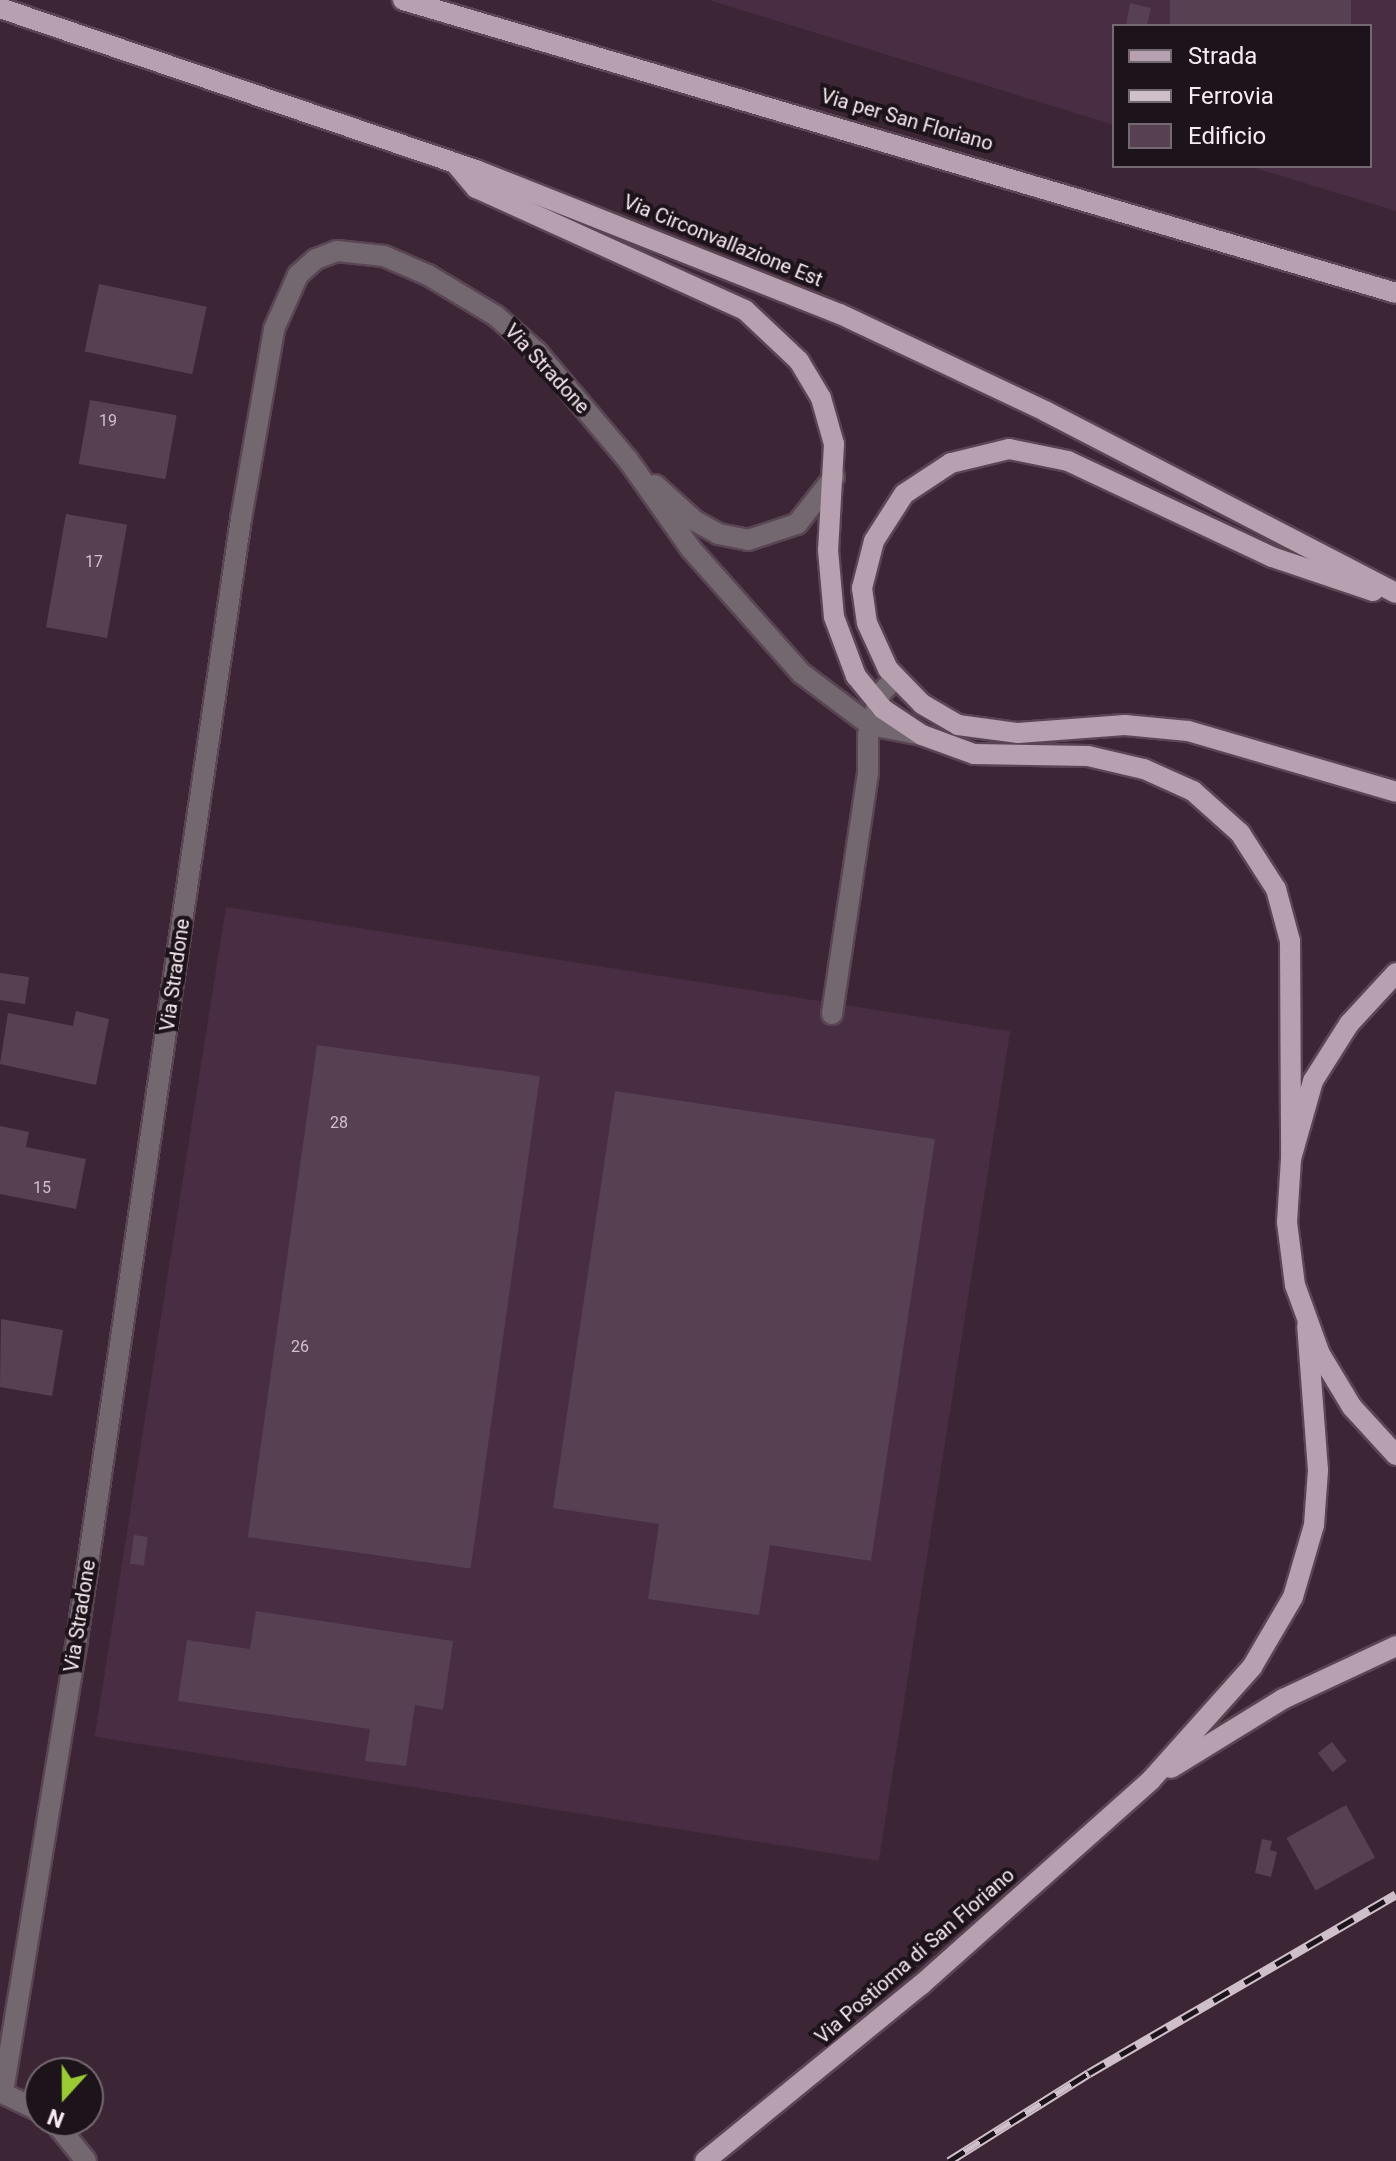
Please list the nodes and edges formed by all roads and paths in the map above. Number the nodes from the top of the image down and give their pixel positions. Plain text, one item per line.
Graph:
1 (403, 0) edge
2 (0, 8) edge
3 (454, 163) junction
4 (1396, 293) edge
5 (628, 460) junction
6 (834, 476) junction
7 (1396, 596) edge
8 (895, 678) junction
9 (877, 703) junction
10 (870, 725) junction
11 (922, 735) junction
12 (1396, 792) edge
13 (1396, 973) edge
14 (832, 1014) dead end
15 (1291, 1159) junction
16 (1307, 1325) junction
17 (1396, 1455) edge
18 (1396, 1646) edge
19 (1151, 1780) junction
20 (1, 2092) edge
21 (24, 2103) edge
22 (67, 2137) edge
23 (86, 2161) edge
24 (705, 2161) edge

1 - 4 main road, Via per San Floriano
2 - 3 main road, Via Circonvallazione Est
3 - 6 main road, Via Postioma di San Floriano
3 - 7 main road, Via Circonvallazione Est
5 - 6 street
5 - 10 street
5 - 20 street, Via Stradone
6 - 9 main road, Via Postioma di San Floriano
7 - 8 main road
8 - 9 street
8 - 12 main road
9 - 10 street
9 - 11 main road, Via Postioma di San Floriano
10 - 11 street
10 - 14 street
11 - 15 main road, Via Postioma di San Floriano
13 - 15 main road, Via Postioma di San Floriano
15 - 16 main road, Via Postioma di San Floriano
16 - 17 main road, Via Postioma di San Floriano
16 - 19 main road, Via Postioma di San Floriano
18 - 19 main road, Via Postioma di San Floriano
19 - 24 main road, Via Postioma di San Floriano
20 - 21 street, Via Stradone
22 - 23 street

